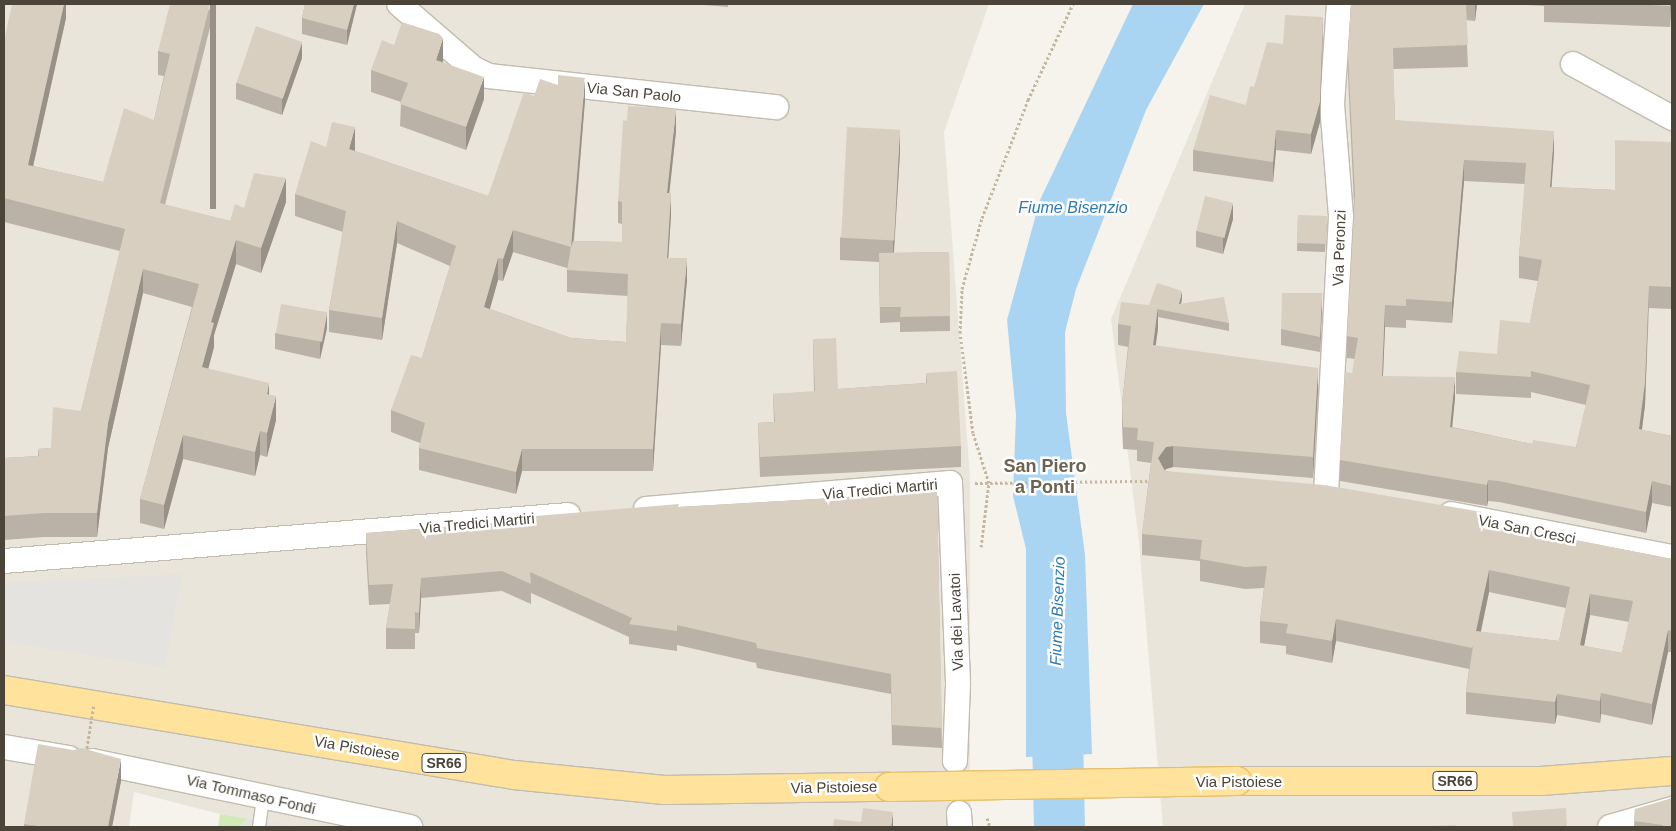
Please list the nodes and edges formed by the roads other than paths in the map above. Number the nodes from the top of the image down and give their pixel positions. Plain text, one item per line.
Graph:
1 (399, 4) edge
2 (1339, 4) edge
3 (1573, 64) dead end
4 (776, 107) dead end
5 (1672, 118) edge
6 (961, 483) joint
7 (1326, 494) edge
8 (623, 511) edge
9 (1431, 511) edge
10 (594, 513) edge
11 (1672, 557) edge
12 (4, 561) edge
13 (4, 690) edge
14 (4, 747) edge
15 (955, 762) dead end
16 (1672, 771) edge
17 (263, 796) junction
18 (1672, 809) edge
19 (259, 827) edge
20 (410, 827) edge
21 (1610, 827) edge

1 - 4 street, Via San Paolo
2 - 7 street, Via Peronzi
3 - 5 street
6 - 8 street, Via Tredici Martiri
6 - 15 street, Via dei Lavatoi
9 - 11 street, Via San Cresci
10 - 12 street, Via Tredici Martiri
13 - 16 main road, Via Pistoiese / SR66, bridge
14 - 17 street, Via Tommaso Fondi
17 - 19 lane
17 - 20 street, Via Tommaso Fondi
18 - 21 street

